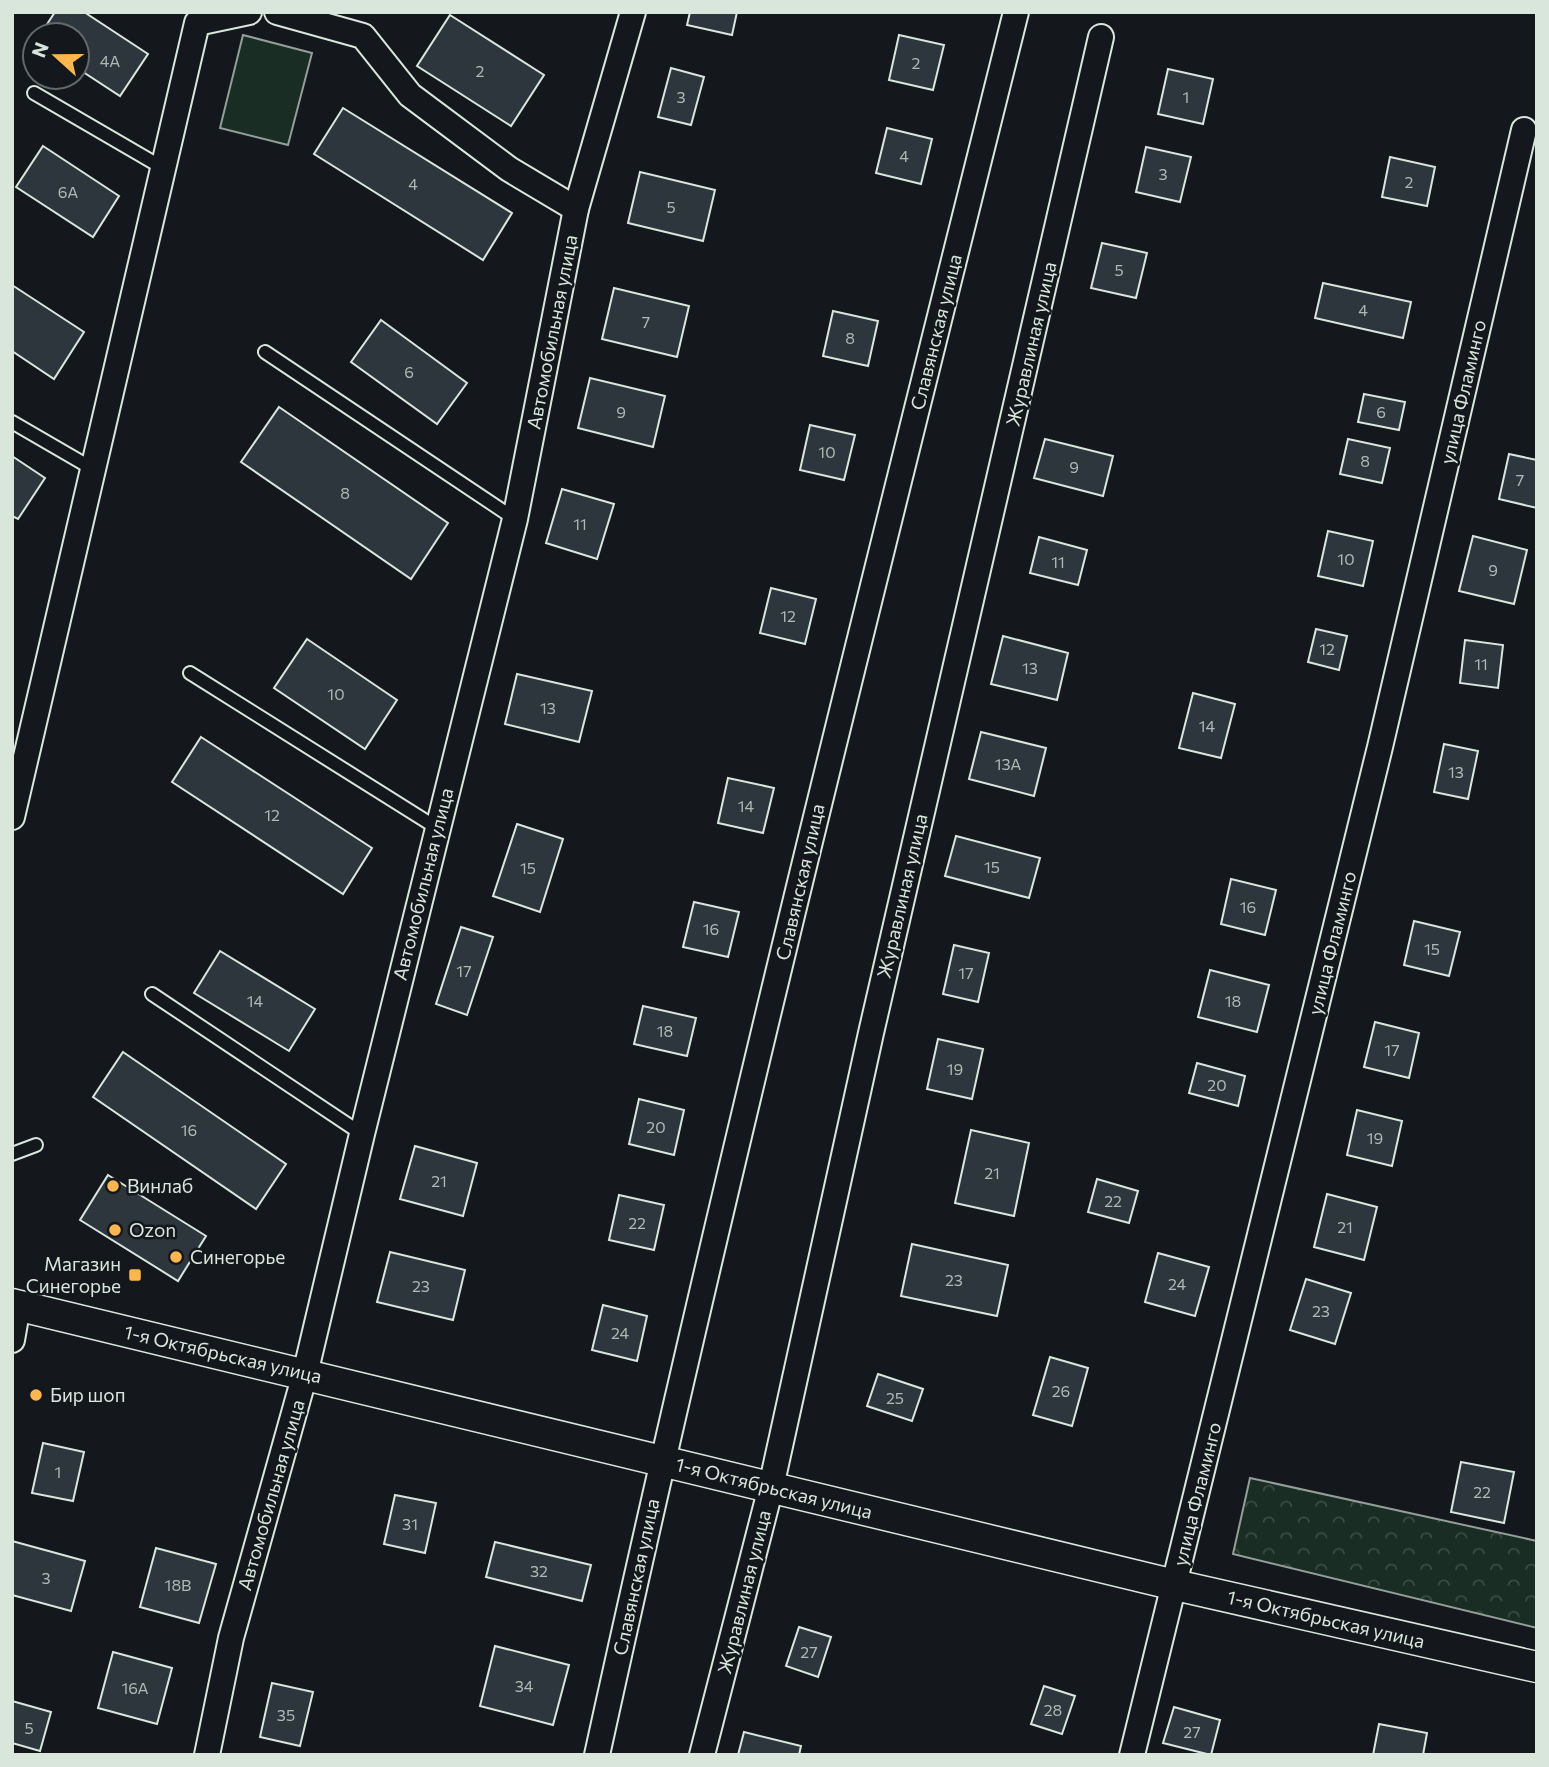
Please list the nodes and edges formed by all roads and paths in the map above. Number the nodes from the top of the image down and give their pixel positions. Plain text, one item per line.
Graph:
1 (249, 12) edge
2 (277, 12) edge
3 (633, 12) edge
4 (1016, 12) edge
5 (194, 18) edge
6 (1101, 37) dead end
7 (34, 93) dead end
8 (1524, 130) dead end
9 (163, 168) junction
10 (576, 209) junction
11 (265, 352) dead end
12 (12, 422) edge
13 (93, 469) junction
14 (515, 519) junction
15 (190, 673) dead end
16 (18, 768) edge
17 (12, 817) edge
18 (437, 828) junction
19 (152, 994) dead end
20 (362, 1134) junction
21 (36, 1145) dead end
22 (12, 1154) edge
23 (15, 1305) edge
24 (12, 1340) edge
25 (305, 1374) junction
26 (662, 1461) junction
27 (772, 1487) junction
28 (1175, 1585) junction
29 (1537, 1667) edge
30 (207, 1755) edge
31 (597, 1755) edge
32 (702, 1755) edge
33 (1132, 1755) edge

1 - 5 street
2 - 10 street
3 - 10 street, Автомобильная улица
4 - 26 street, Славянская улица
5 - 9 street
6 - 27 street, Журавлиная улица
7 - 9 lane
8 - 28 street, улица Фламинго
9 - 13 street
10 - 14 street, Автомобильная улица
11 - 14 lane
12 - 13 lane
13 - 16 street
14 - 18 street, Автомобильная улица
15 - 18 lane
16 - 17 street
18 - 20 street, Автомобильная улица
19 - 20 lane
20 - 25 street, Автомобильная улица
21 - 22 lane
23 - 24 street
23 - 25 street, 1-я Октябрьская улица
25 - 26 street, 1-я Октябрьская улица
25 - 30 street, Автомобильная улица
26 - 27 street, 1-я Октябрьская улица
26 - 31 street, Славянская улица
27 - 28 street, 1-я Октябрьская улица
27 - 32 street, Журавлиная улица
28 - 29 street, 1-я Октябрьская улица
28 - 33 street, улица Фламинго

